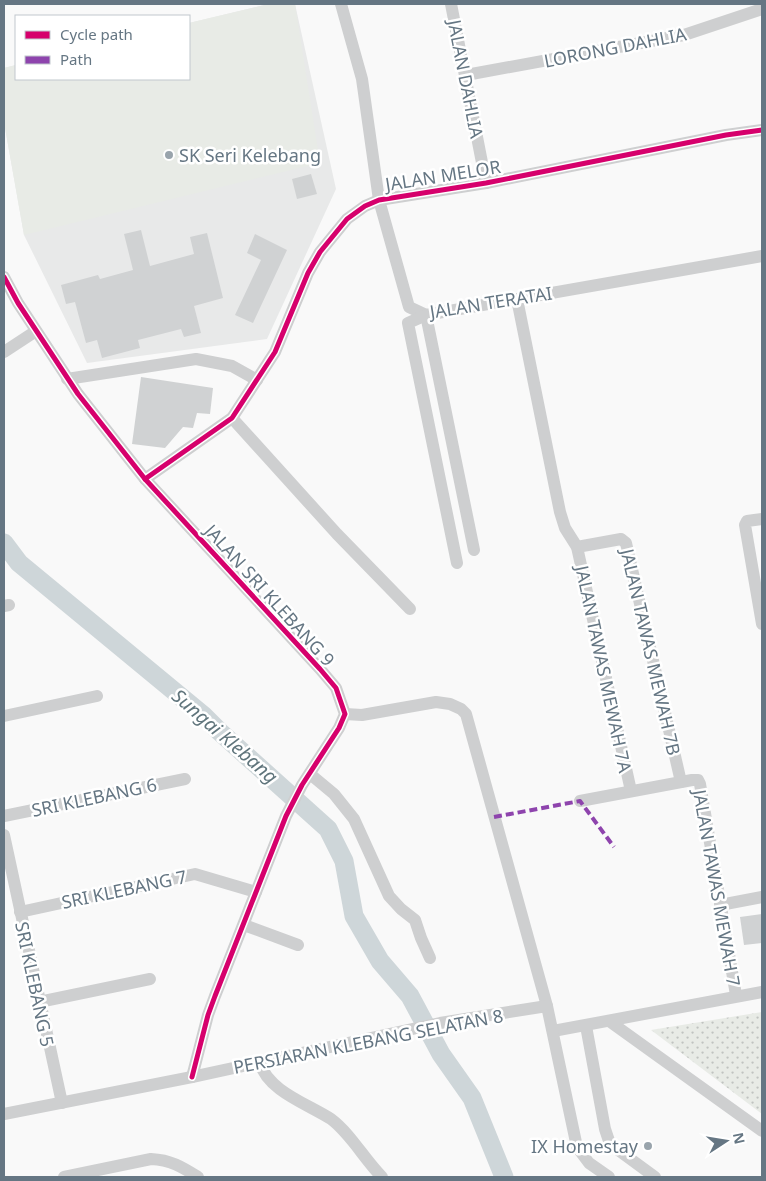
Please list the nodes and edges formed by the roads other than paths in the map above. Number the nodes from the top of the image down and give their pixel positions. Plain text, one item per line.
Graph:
1 (341, 4) edge
2 (451, 4) edge
3 (762, 8) edge
4 (466, 75) junction
5 (762, 130) edge
6 (486, 183) junction
7 (379, 200) junction
8 (762, 256) edge
9 (4, 277) edge
10 (517, 299) junction
11 (426, 315) junction
12 (36, 331) junction
13 (4, 352) edge
14 (67, 378) junction
15 (257, 380) junction
16 (232, 418) junction
17 (145, 479) junction
18 (762, 519) edge
19 (577, 547) junction
20 (474, 550) dead end
21 (458, 563) dead end
22 (410, 609) dead end
23 (762, 624) edge
24 (97, 696) dead end
25 (345, 714) junction
26 (4, 716) edge
27 (310, 774) junction
28 (185, 779) dead end
29 (681, 782) junction
30 (631, 791) junction
31 (580, 801) dead end
32 (4, 816) edge
33 (4, 835) edge
34 (256, 892) junction
35 (762, 897) edge
36 (720, 904) junction
37 (20, 912) junction
38 (244, 925) junction
39 (298, 945) dead end
40 (430, 958) dead end
41 (150, 979) dead end
42 (762, 992) edge
43 (736, 995) junction
44 (39, 1002) junction
45 (547, 1006) junction
46 (609, 1021) junction
47 (586, 1026) junction
48 (553, 1031) junction
49 (260, 1063) junction
50 (192, 1078) junction
51 (62, 1103) junction
52 (4, 1114) edge
53 (762, 1131) edge
54 (64, 1177) edge
55 (198, 1177) edge
56 (382, 1177) edge
57 (609, 1177) edge
58 (655, 1177) edge

1 - 7 street, JALAN TERATAI
2 - 4 street, JALAN DAHLIA
3 - 4 street, LORONG DAHLIA
4 - 6 street, JALAN DAHLIA
5 - 6 street, JALAN MELOR
6 - 7 street, JALAN MELOR
7 - 11 street, JALAN TERATAI
7 - 15 street, JALAN MELOR
8 - 10 street, JALAN TERATAI
9 - 12 street, JALAN SRI KLEBANG 9
10 - 11 street, JALAN TERATAI
10 - 19 street, JALAN TAWAS MEWAH 7A
11 - 20 street
11 - 21 street
12 - 13 street
12 - 14 street, JALAN SRI KLEBANG 9
14 - 15 street
14 - 17 street, JALAN SRI KLEBANG 9
15 - 16 street, JALAN MELOR
16 - 17 street, JALAN MELOR
16 - 22 street
17 - 25 street, JALAN SRI KLEBANG 9
18 - 23 street
19 - 29 street, JALAN TAWAS MEWAH 7B
19 - 30 street, JALAN TAWAS MEWAH 7A
24 - 26 street
25 - 27 street
25 - 45 street
27 - 34 street
27 - 40 street
28 - 32 street, SRI KLEBANG 6
29 - 30 street
29 - 36 street, JALAN TAWAS MEWAH 7
30 - 31 street
33 - 37 street, SRI KLEBANG 5
34 - 37 street, SRI KLEBANG 7
34 - 38 street
35 - 36 street
36 - 43 street, JALAN TAWAS MEWAH 7
37 - 44 street, SRI KLEBANG 5
38 - 39 street
38 - 50 street
41 - 44 street
42 - 43 street
43 - 46 street
44 - 51 street, SRI KLEBANG 5
45 - 48 street
45 - 49 street, PERSIARAN KLEBANG SELATAN 8
46 - 47 street
46 - 53 street
47 - 48 street
47 - 58 street
48 - 57 street
49 - 50 street, PERSIARAN KLEBANG SELATAN 8
49 - 56 street
50 - 51 street, PERSIARAN KLEBANG SELATAN 8
51 - 52 street, PERSIARAN KLEBANG SELATAN 8
54 - 55 street

